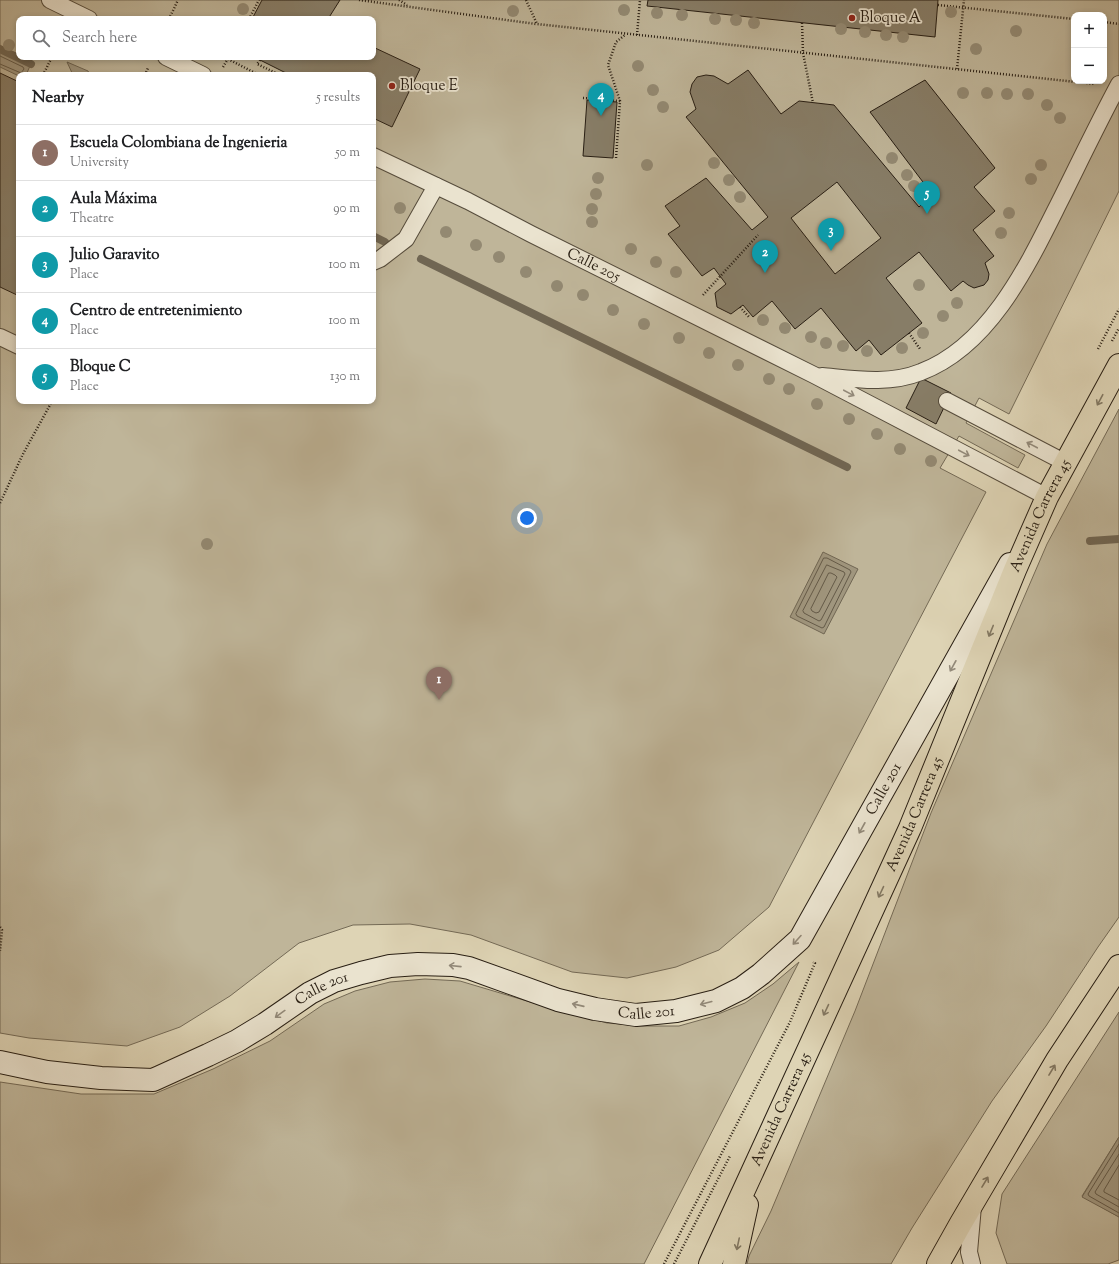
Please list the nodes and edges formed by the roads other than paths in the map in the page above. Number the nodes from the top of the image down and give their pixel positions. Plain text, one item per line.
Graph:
1 (50, 0) edge
2 (82, 16) edge
3 (172, 60) edge
4 (197, 72) edge
5 (1119, 84) edge
6 (376, 157) edge
7 (436, 186) junction
8 (376, 261) edge
9 (0, 338) edge
10 (16, 345) edge
11 (1119, 365) edge
12 (814, 375) junction
13 (902, 378) junction
14 (918, 386) dead end
15 (948, 401) dead end
16 (1066, 463) junction
17 (1047, 497) junction
18 (1119, 966) edge
19 (0, 1062) edge
20 (756, 1164) junction
21 (974, 1202) junction
22 (961, 1223) junction
23 (710, 1264) edge
24 (734, 1264) edge
25 (927, 1264) edge
26 (938, 1264) edge
27 (972, 1264) edge

1 - 2 lane
3 - 4 lane
5 - 13 lane
6 - 7 lane, Calle 205
7 - 8 lane
7 - 12 lane, Calle 205
9 - 10 lane
11 -> 16 highway, Avenida Carrera 45
12 - 13 lane
12 -> 17 lane, Calle 205
13 - 14 lane
16 -> 15 lane
16 - 17 highway, Avenida Carrera 45
17 -> 19 main road, Calle 201
17 -> 20 highway, Avenida Carrera 45
21 -> 18 highway
20 - 23 highway, Avenida Carrera 45
20 -> 24 highway
21 - 22 highway
21 - 27 lane
22 - 25 highway
22 - 26 highway

